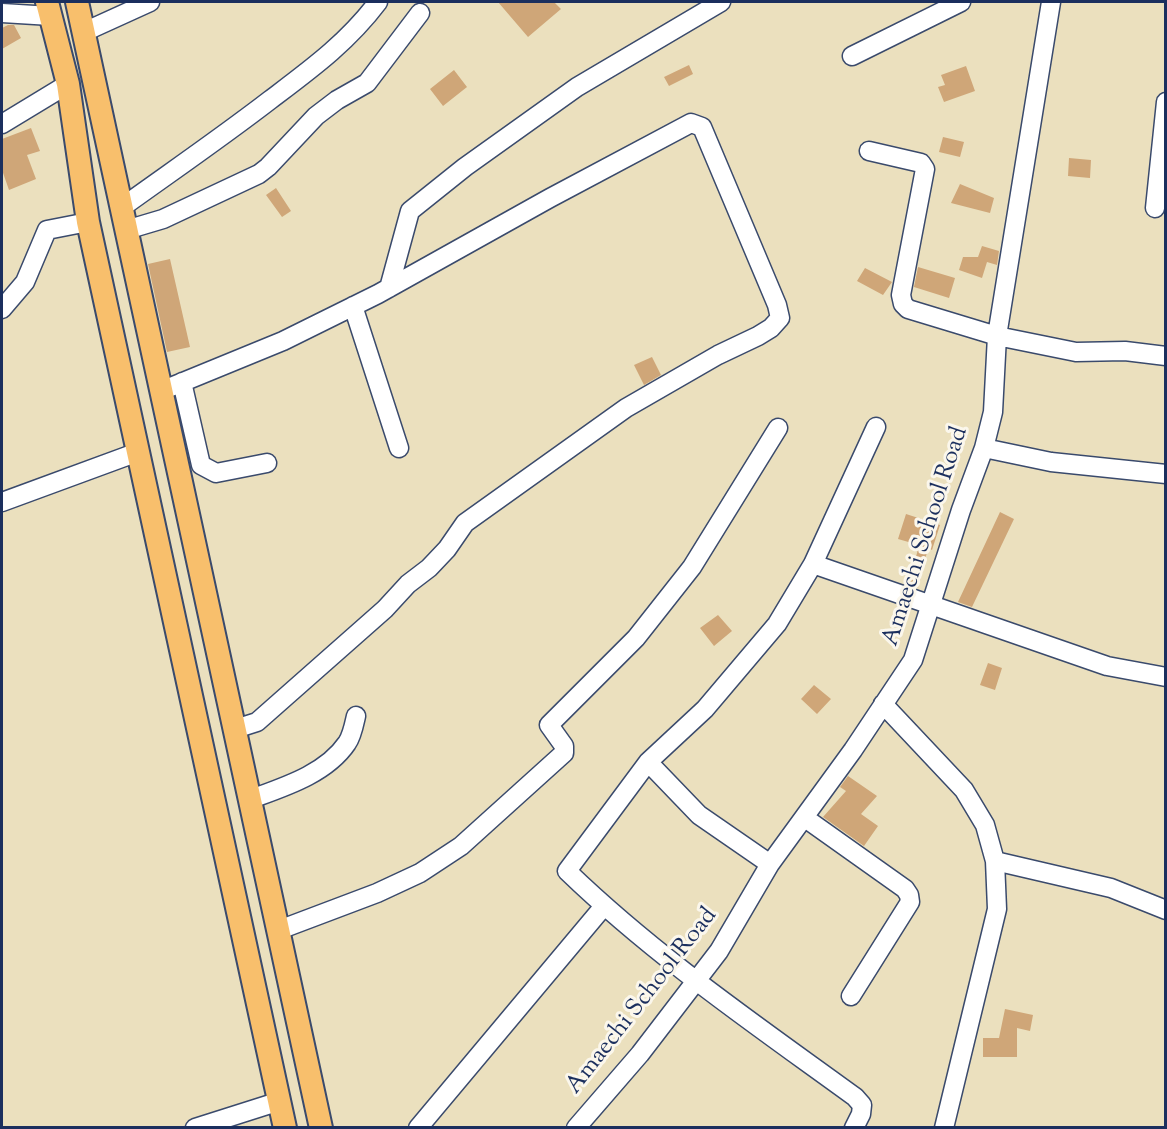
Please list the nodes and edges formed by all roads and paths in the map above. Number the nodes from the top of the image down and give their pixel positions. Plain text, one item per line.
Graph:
1 (77, 2) edge
2 (150, 2) edge
3 (378, 2) edge
4 (721, 2) edge
5 (961, 2) edge
6 (1051, 2) edge
7 (49, 9) edge
8 (2, 12) edge
9 (420, 14) dead end
10 (84, 32) junction
11 (852, 56) dead end
12 (68, 84) junction
13 (1166, 102) edge
14 (2, 124) edge
15 (869, 151) dead end
16 (1163, 163) edge
17 (122, 208) junction
18 (1155, 208) dead end
19 (88, 222) junction
20 (126, 230) junction
21 (389, 288) junction
22 (353, 306) junction
23 (2, 309) edge
24 (997, 336) junction
25 (1166, 356) edge
26 (182, 382) junction
27 (161, 391) junction
28 (876, 427) dead end
29 (778, 428) dead end
30 (399, 448) dead end
31 (984, 448) junction
32 (138, 452) junction
33 (267, 463) dead end
34 (1166, 474) edge
35 (2, 502) edge
36 (813, 564) junction
37 (931, 606) junction
38 (1166, 677) edge
39 (883, 704) junction
40 (356, 716) dead end
41 (235, 729) junction
42 (648, 762) junction
43 (251, 799) junction
44 (805, 818) junction
45 (995, 861) junction
46 (771, 864) junction
47 (604, 906) junction
48 (1166, 910) edge
49 (279, 930) junction
50 (696, 981) junction
51 (851, 996) dead end
52 (280, 1101) junction
53 (195, 1128) edge
54 (285, 1128) edge
55 (321, 1128) edge
56 (418, 1128) edge
57 (576, 1128) edge
58 (854, 1128) edge
59 (944, 1128) edge

1 - 10 main road
2 - 10 street
3 - 17 street
4 - 21 street
5 - 11 street
6 - 24 street, Amaechi School Road
7 - 8 street
7 - 12 main road
9 - 20 street
10 - 17 main road
12 - 14 street
12 - 19 main road
13 - 16 street
15 - 24 street
16 - 18 street
17 - 20 main road
19 - 23 street
19 - 32 main road
20 - 27 main road
21 - 22 street
21 - 41 street
22 - 26 street
22 - 30 street
24 - 25 street
24 - 31 street, Amaechi School Road
26 - 27 street
26 - 33 street
27 - 41 main road
28 - 36 street
29 - 49 street
31 - 34 street
31 - 37 street, Amaechi School Road
32 - 35 street
32 - 52 main road
36 - 37 street
36 - 42 street
37 - 38 street
37 - 39 street, Amaechi School Road
39 - 44 street, Amaechi School Road
39 - 45 street
40 - 43 street
41 - 43 main road
42 - 46 street
42 - 47 street
43 - 49 main road
44 - 46 street, Amaechi School Road
44 - 51 street
45 - 48 street
45 - 59 street
46 - 50 street, Amaechi School Road
47 - 50 street
47 - 56 street
49 - 55 main road
50 - 57 street, Amaechi School Road
50 - 58 street
52 - 53 street
52 - 54 main road

